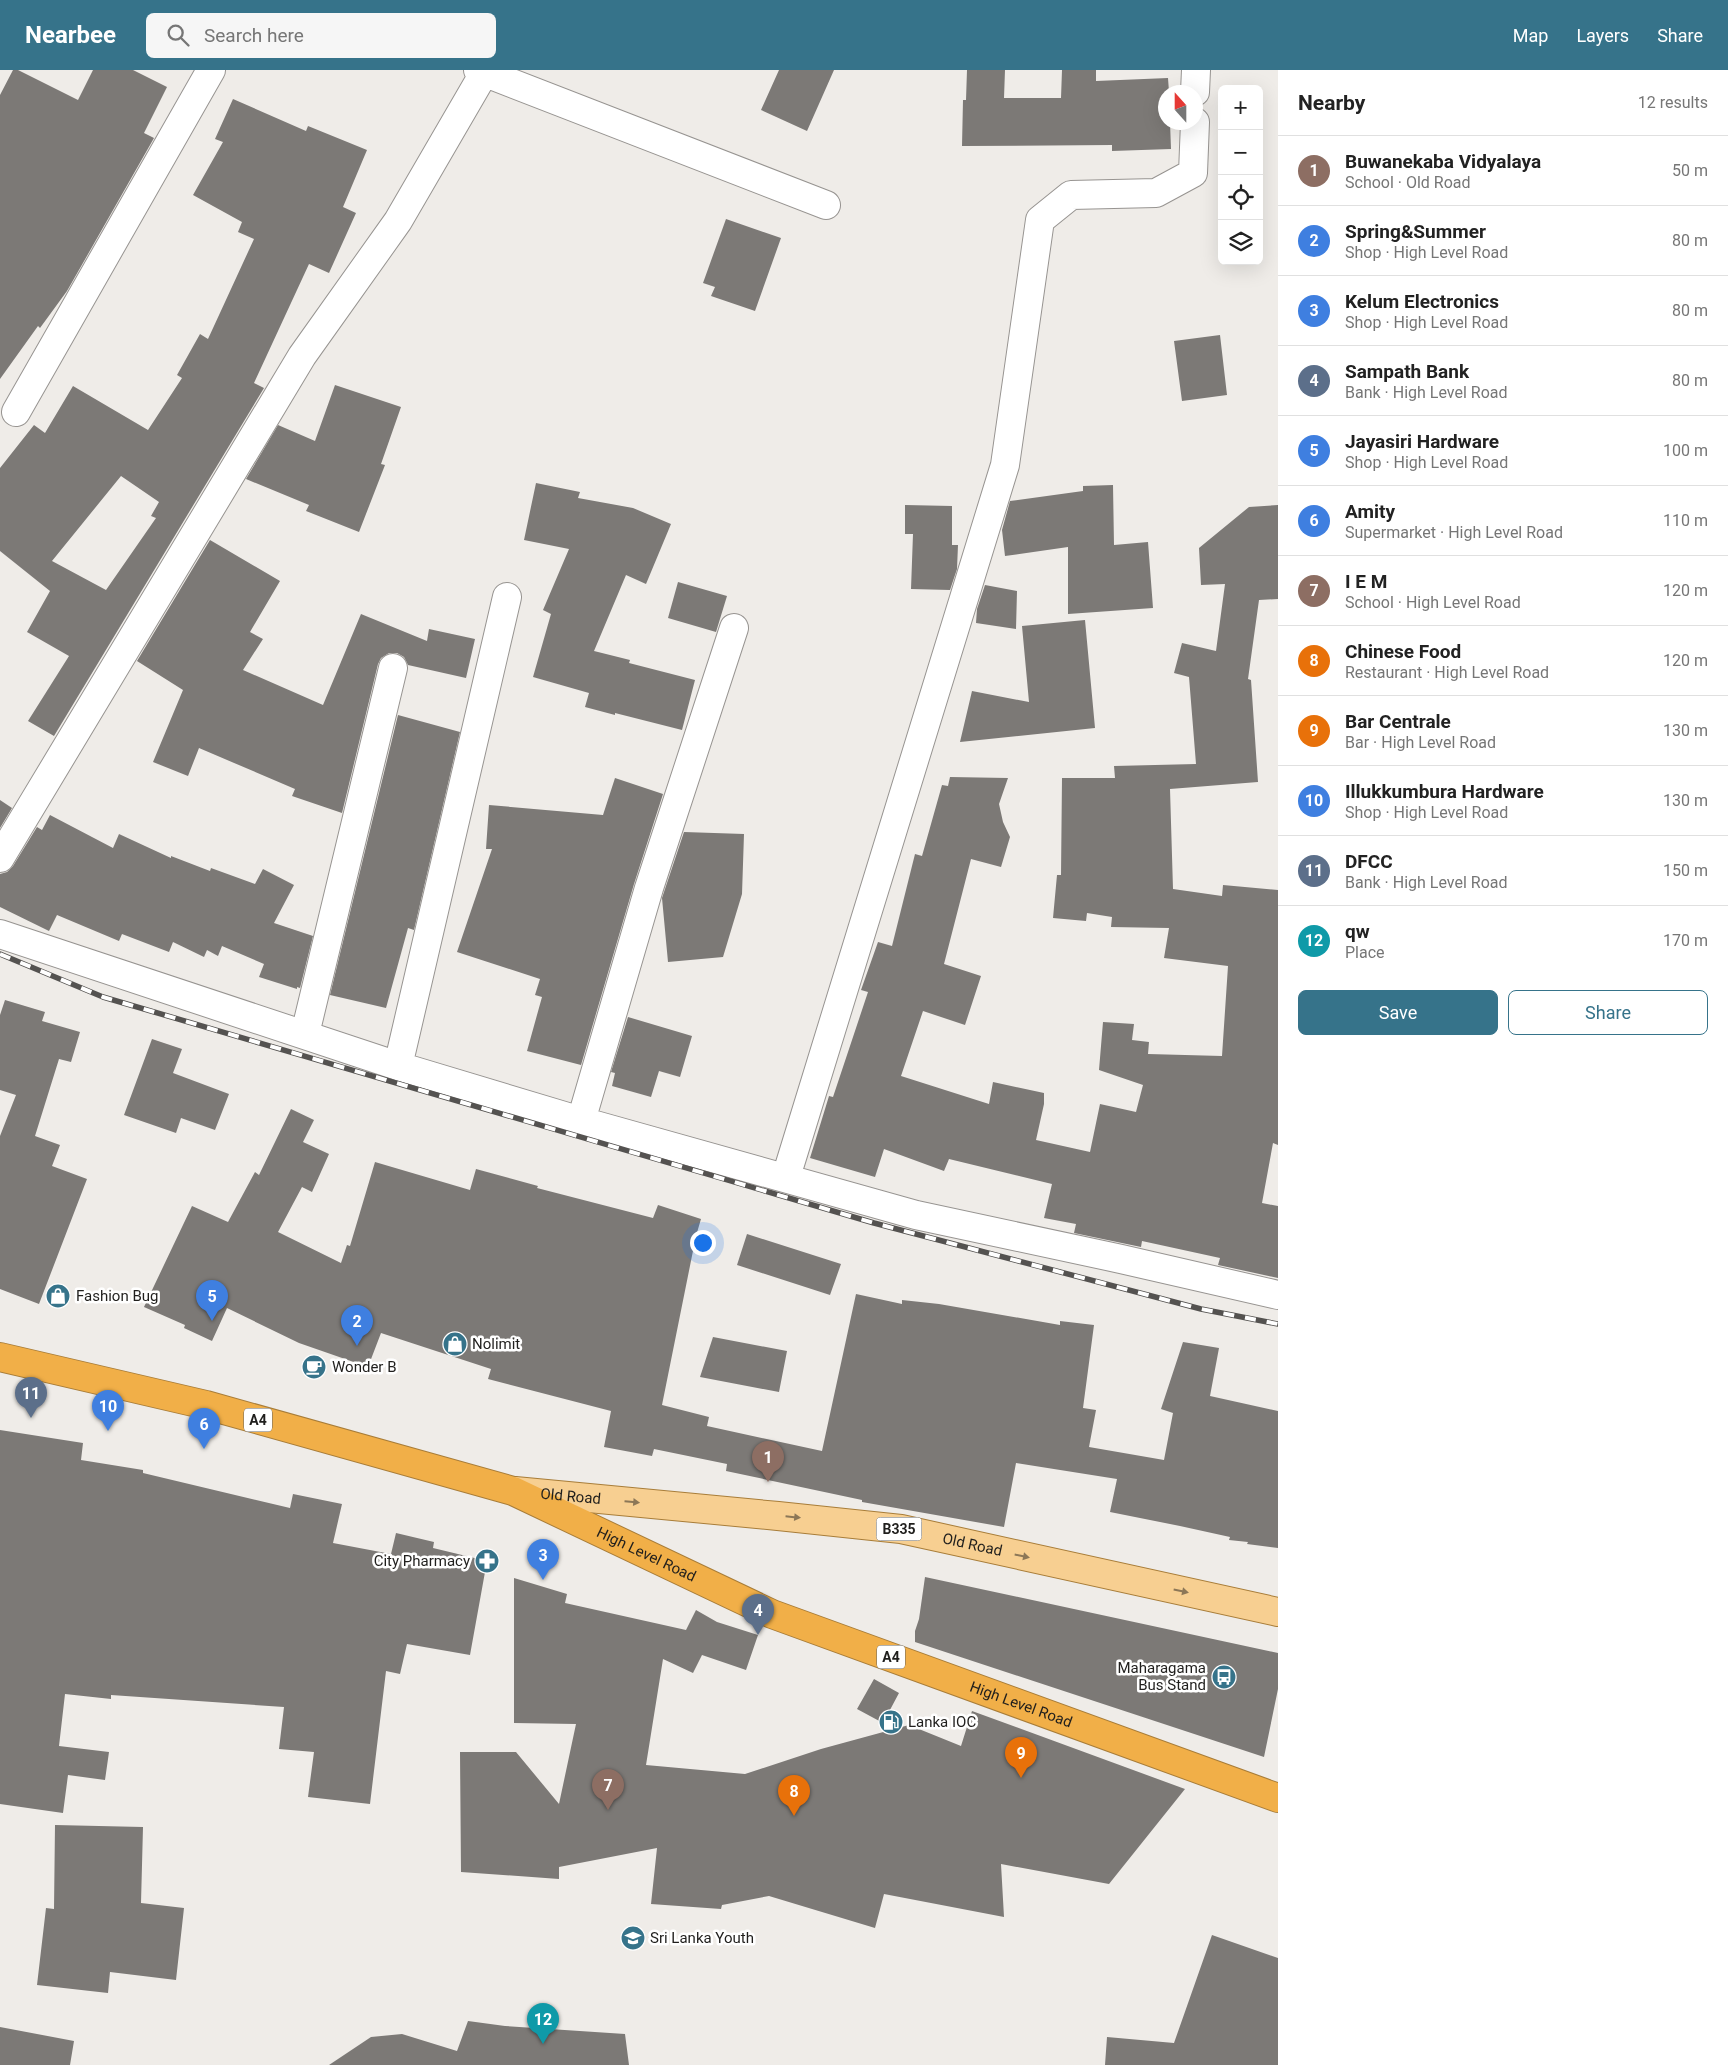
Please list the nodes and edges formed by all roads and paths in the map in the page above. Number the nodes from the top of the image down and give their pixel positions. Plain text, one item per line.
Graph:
1 (211, 70) edge
2 (1196, 70) edge
3 (481, 72) edge
4 (1195, 85) edge
5 (1194, 130) edge
6 (826, 205) dead end
7 (16, 412) dead end
8 (507, 597) dead end
9 (734, 628) dead end
10 (393, 668) dead end
11 (0, 858) edge
12 (0, 934) edge
13 (305, 1034) junction
14 (398, 1066) junction
15 (581, 1121) junction
16 (786, 1177) junction
17 (1278, 1295) edge
18 (0, 1357) edge
19 (513, 1491) junction
20 (1278, 1612) edge
21 (1278, 1798) edge

1 - 7 street
2 - 4 street
3 - 6 street
3 - 11 street
5 - 16 street
8 - 14 street
9 - 15 street
10 - 13 street
12 - 13 street
13 - 14 street
14 - 15 street
15 - 16 street
16 - 17 street
18 - 19 highway, High Level Road / A4
19 -> 20 main road, Old Road / B335
19 - 21 highway, High Level Road / A4

